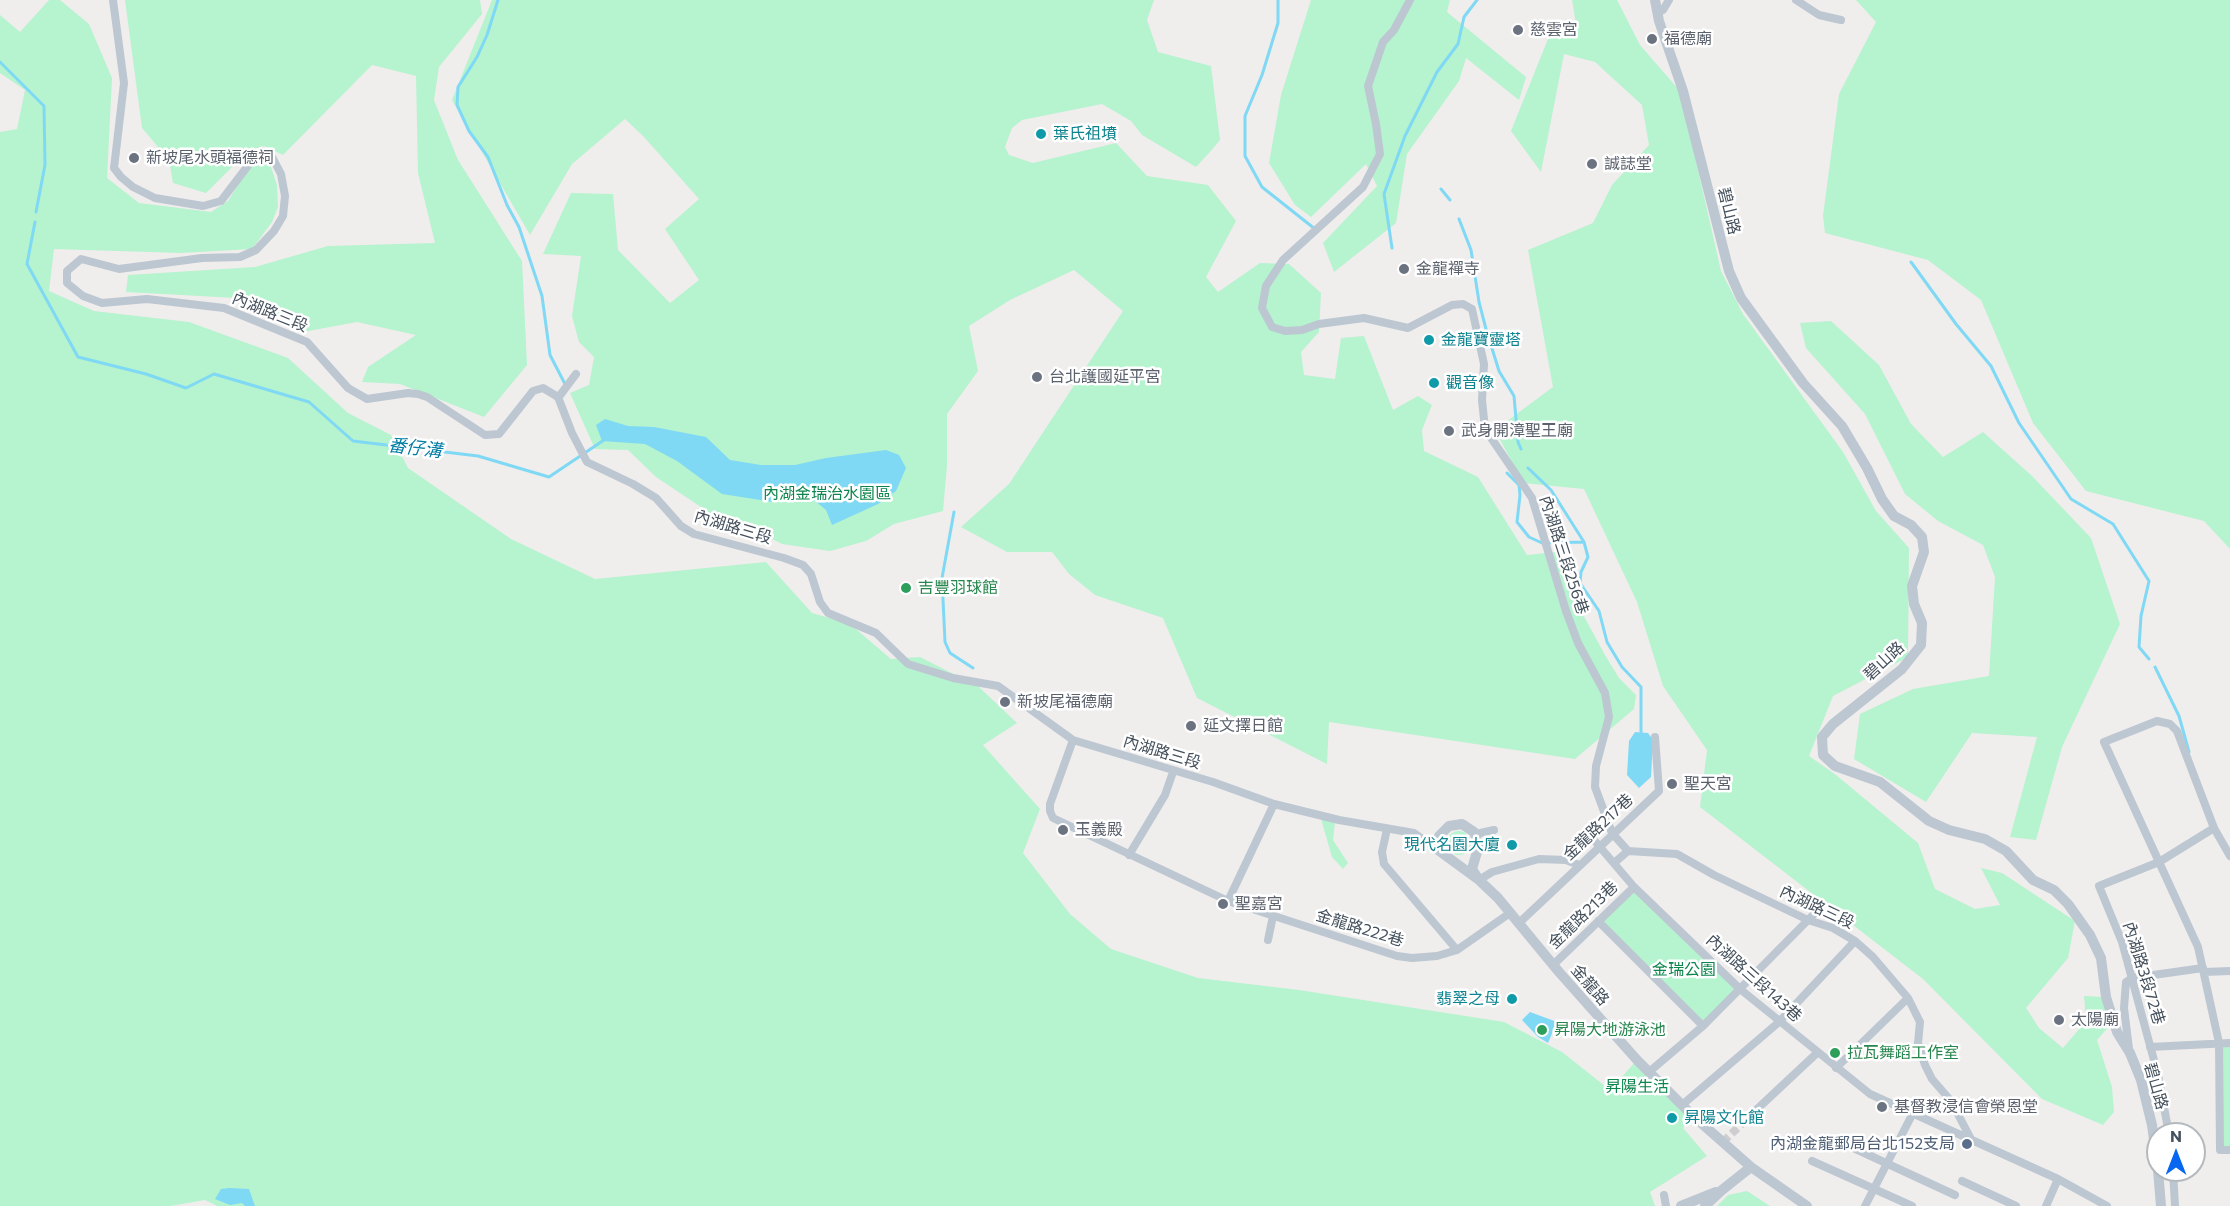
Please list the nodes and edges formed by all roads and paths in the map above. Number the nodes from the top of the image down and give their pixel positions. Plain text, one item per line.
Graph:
1 (113, 0) edge
2 (1410, 0) edge
3 (1655, 0) edge
4 (1669, 0) edge
5 (1796, 0) edge
6 (1658, 13) junction
7 (1841, 20) dead end
8 (576, 374) dead end
9 (558, 398) junction
10 (1655, 737) dead end
11 (1073, 740) junction
12 (1173, 772) junction
13 (1274, 804) junction
14 (1387, 828) junction
15 (2214, 828) junction
16 (1494, 830) dead end
17 (1612, 833) junction
18 (1476, 834) junction
19 (1597, 843) junction
20 (1438, 850) junction
21 (1628, 851) junction
22 (1130, 855) junction
23 (2230, 856) edge
24 (1614, 862) junction
25 (2159, 862) junction
26 (1579, 865) junction
27 (1479, 880) junction
28 (1634, 887) junction
29 (1228, 901) junction
30 (1816, 912) dead end
31 (1510, 913) junction
32 (1273, 916) junction
33 (1808, 920) junction
34 (1598, 921) junction
35 (1519, 923) junction
36 (1268, 940) dead end
37 (1855, 941) junction
38 (1457, 950) junction
39 (1553, 965) junction
40 (2203, 970) junction
41 (2230, 971) edge
42 (2132, 978) junction
43 (1740, 989) junction
44 (1908, 998) junction
45 (1779, 1022) junction
46 (1703, 1026) junction
47 (2219, 1043) junction
48 (2230, 1043) edge
49 (2150, 1047) junction
50 (1817, 1053) junction
51 (2130, 1053) junction
52 (1836, 1068) junction
53 (1649, 1072) junction
54 (1682, 1105) junction
55 (1754, 1112) tunnel mouth
56 (1912, 1114) junction
57 (2151, 1122) edge
58 (2167, 1122) edge
59 (1834, 1139) dead end
60 (1972, 1141) junction
61 (2230, 1150) edge
62 (1812, 1161) dead end
63 (1888, 1164) junction
64 (1751, 1167) junction
65 (2058, 1179) junction
66 (1962, 1181) dead end
67 (2159, 1182) edge
68 (2174, 1182) edge
69 (1875, 1189) junction
70 (1722, 1190) junction
71 (1664, 1195) dead end
72 (1955, 1195) dead end
73 (1666, 1206) edge
74 (1681, 1206) edge
75 (1706, 1206) edge
76 (1807, 1206) edge
77 (1865, 1206) edge
78 (1912, 1206) edge
79 (2016, 1206) edge
80 (2046, 1206) edge
81 (2107, 1206) edge
82 (2161, 1206) edge
83 (2175, 1206) edge

1 - 9 street, 內湖路三段
2 - 17 street, 內湖路三段256巷
3 - 6 street, 碧山路
4 - 6 street
5 - 7 street
6 - 51 street, 碧山路
8 - 9 street
9 - 11 street, 內湖路三段
10 - 17 street, 金龍路217巷
11 - 12 street, 內湖路三段
11 - 22 street, 金龍路222巷
12 - 13 street, 內湖路三段
12 - 22 street
13 - 14 street, 內湖路三段
13 - 29 street
14 - 20 street, 內湖路三段
14 - 38 street
15 - 23 street
15 - 25 street
15 - 25 street
16 - 18 street
17 - 19 street, 金龍路217巷
17 - 21 street
18 - 20 street
18 - 27 street
19 - 24 street, 內湖路三段143巷
19 - 26 street, 金龍路217巷
20 - 27 street, 金龍路
21 - 24 street
21 - 33 street, 內湖路三段
22 - 29 street, 金龍路222巷
24 - 28 street, 內湖路三段143巷
25 - 40 street
25 - 42 street, 內湖路3段72巷
26 - 27 street
26 - 35 street, 金龍路217巷
27 - 31 street, 金龍路
28 - 34 street, 金龍路213巷
28 - 43 street, 內湖路三段143巷
29 - 32 street, 金龍路222巷
30 - 33 street
31 - 35 street, 金龍路
31 - 38 street, 金龍路222巷
32 - 36 street
32 - 38 street, 金龍路222巷
33 - 37 street, 內湖路三段
33 - 43 street
34 - 39 street, 金龍路213巷
34 - 46 street
35 - 39 street, 金龍路
37 - 44 street, 內湖路三段
37 - 45 street
39 - 53 street, 金龍路
40 - 41 street
40 - 42 street
40 - 47 street
42 - 49 street, 內湖路3段72巷
42 - 51 street
43 - 45 street, 內湖路三段143巷
43 - 46 street
44 - 52 street
44 - 60 street, 內湖路三段
45 - 50 street, 內湖路三段143巷
45 - 54 street
46 - 53 street
47 - 48 street
47 - 49 street
47 - 61 street
49 - 58 street, 內湖路3段72巷
50 - 52 street, 內湖路三段143巷
50 - 55 street
51 - 57 street, 碧山路
52 - 56 street, 內湖路三段143巷
53 - 54 street, 金龍路
54 - 64 street, 金龍路
56 - 60 street, 內湖路三段143巷
56 - 63 street
59 - 63 street
60 - 65 street
62 - 69 street
63 - 69 street
63 - 72 street
64 - 70 street
64 - 76 street, 金龍路
65 - 80 street
65 - 81 street
66 - 79 street
67 - 82 street, 碧山路
68 - 83 street
69 - 77 street
69 - 78 street
70 - 74 street
70 - 75 street
71 - 73 street

